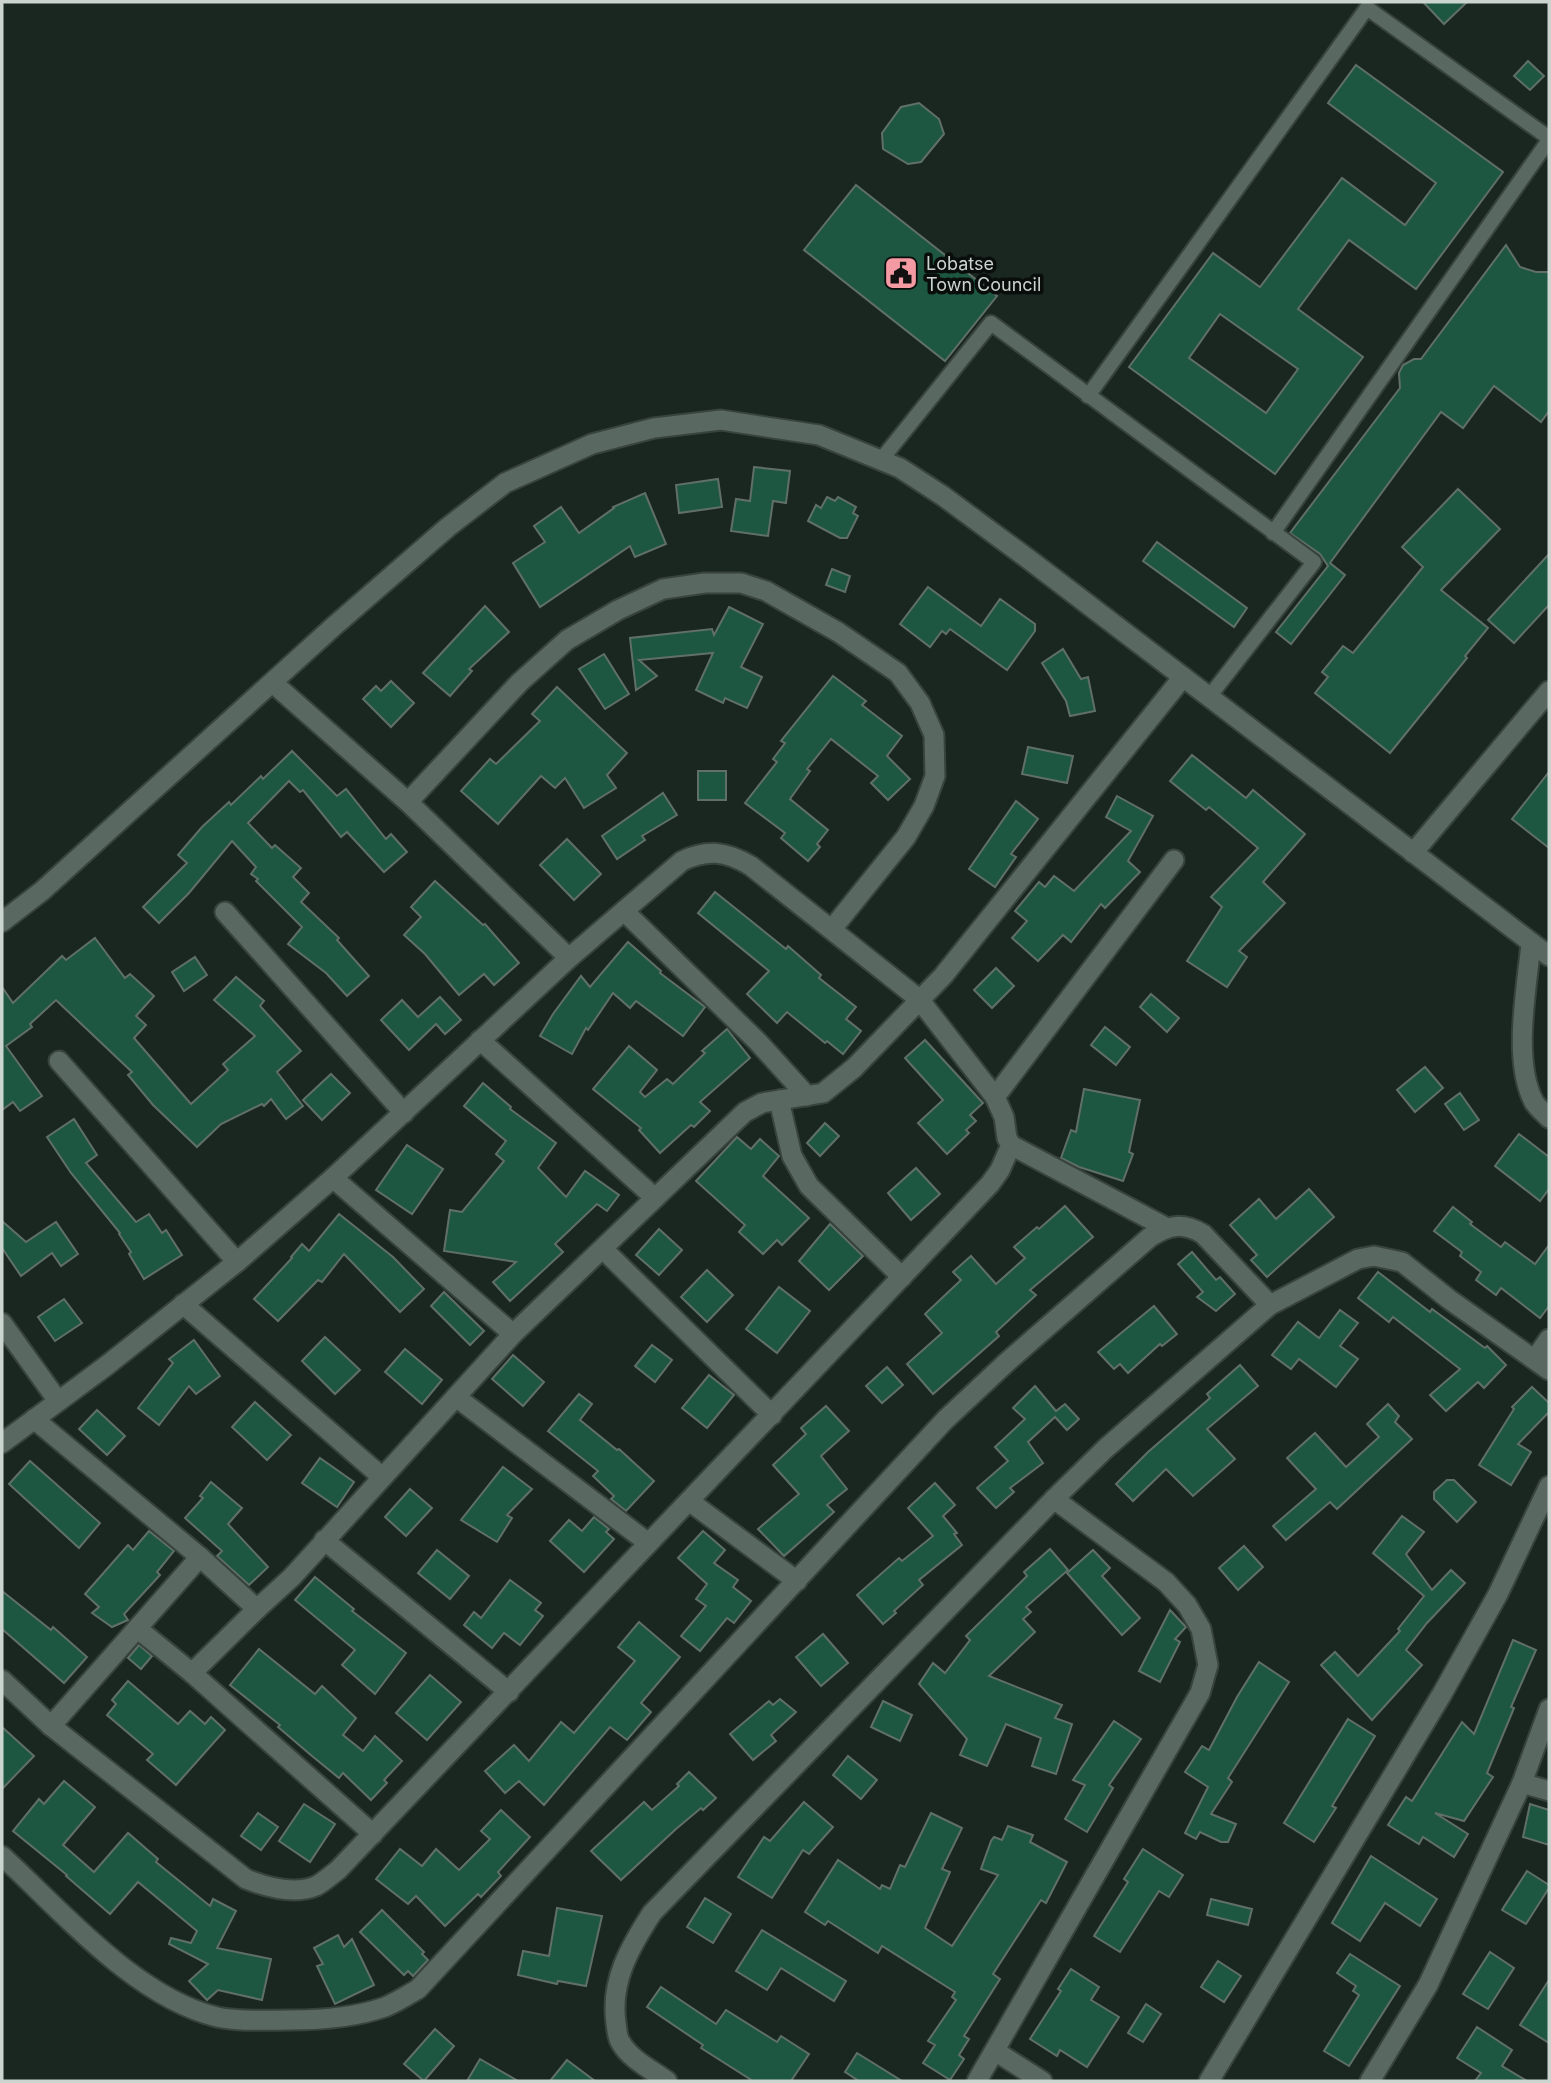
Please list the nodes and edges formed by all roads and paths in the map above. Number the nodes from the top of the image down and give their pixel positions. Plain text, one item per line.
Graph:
1 (1549, 139) edge
2 (1088, 396) junction
3 (881, 460) junction
4 (1273, 533) junction
5 (1183, 677) junction
6 (273, 683) junction
7 (1549, 691) edge
8 (1209, 696) junction
9 (408, 802) junction
10 (1413, 853) junction
11 (1174, 860) dead end
12 (624, 911) junction
13 (225, 912) dead end
14 (2, 922) edge
15 (832, 929) junction
16 (1538, 946) edge
17 (569, 958) junction
18 (919, 999) junction
19 (480, 1040) junction
20 (59, 1061) dead end
21 (807, 1096) junction
22 (995, 1097) junction
23 (779, 1100) junction
24 (404, 1113) junction
25 (1549, 1118) edge
26 (1011, 1145) junction
27 (333, 1178) junction
28 (655, 1198) junction
29 (1165, 1227) junction
30 (603, 1249) junction
31 (237, 1262) junction
32 (902, 1277) junction
33 (183, 1304) junction
34 (1270, 1305) junction
35 (2, 1323) edge
36 (513, 1334) junction
37 (1549, 1339) edge
38 (1542, 1364) edge
39 (456, 1396) junction
40 (58, 1401) junction
41 (772, 1415) junction
42 (33, 1419) junction
43 (2, 1443) edge
44 (382, 1477) junction
45 (1549, 1486) edge
46 (1054, 1499) junction
47 (689, 1502) junction
48 (324, 1540) junction
49 (647, 1542) junction
50 (201, 1557) junction
51 (797, 1581) junction
52 (257, 1609) junction
53 (138, 1629) junction
54 (192, 1673) junction
55 (2, 1680) edge
56 (509, 1692) junction
57 (1549, 1709) edge
58 (51, 1726) junction
59 (1522, 1783) junction
60 (1549, 1791) edge
61 (373, 1834) junction
62 (2, 1856) edge
63 (995, 2051) junction
64 (667, 2081) edge
65 (977, 2081) edge
66 (1042, 2081) edge
67 (1209, 2081) edge
68 (1370, 2081) edge

1 - 2 lane
1 - 4 lane
2 - 3 lane
2 - 4 lane
3 - 5 street
3 - 6 street
4 - 8 lane
5 - 8 street
5 - 18 street
6 - 9 street
6 - 14 street
7 - 10 street
8 - 10 street
9 - 15 street
9 - 17 street
10 - 16 street
11 - 22 street
12 - 15 street
12 - 17 street
12 - 21 street
13 - 24 street
15 - 18 street
16 - 25 street
17 - 19 street
18 - 21 street
18 - 22 street
19 - 24 street
19 - 28 street
20 - 31 street
21 - 23 street
22 - 26 street
23 - 28 street
23 - 32 street
24 - 27 street
26 - 29 street
26 - 32 street
27 - 31 street
27 - 36 street
28 - 30 street
29 - 34 street
29 - 51 street
30 - 36 street
30 - 41 street
31 - 33 street
32 - 41 street
33 - 40 street
33 - 44 street
34 - 38 street
34 - 46 street
35 - 40 street
36 - 39 street
37 - 38 street
39 - 44 street
39 - 49 street
40 - 42 street
41 - 47 street
42 - 43 street
42 - 50 street
44 - 48 street
45 - 67 street
46 - 63 street
46 - 64 street
47 - 49 street
47 - 51 street
48 - 52 street
48 - 56 street
49 - 56 street
50 - 52 street
50 - 53 street
51 - 62 street
52 - 54 street
53 - 54 street
53 - 58 street
54 - 61 street
55 - 58 street
56 - 61 street
57 - 59 street
58 - 61 street
59 - 60 street
59 - 68 street
63 - 65 street
63 - 66 street

